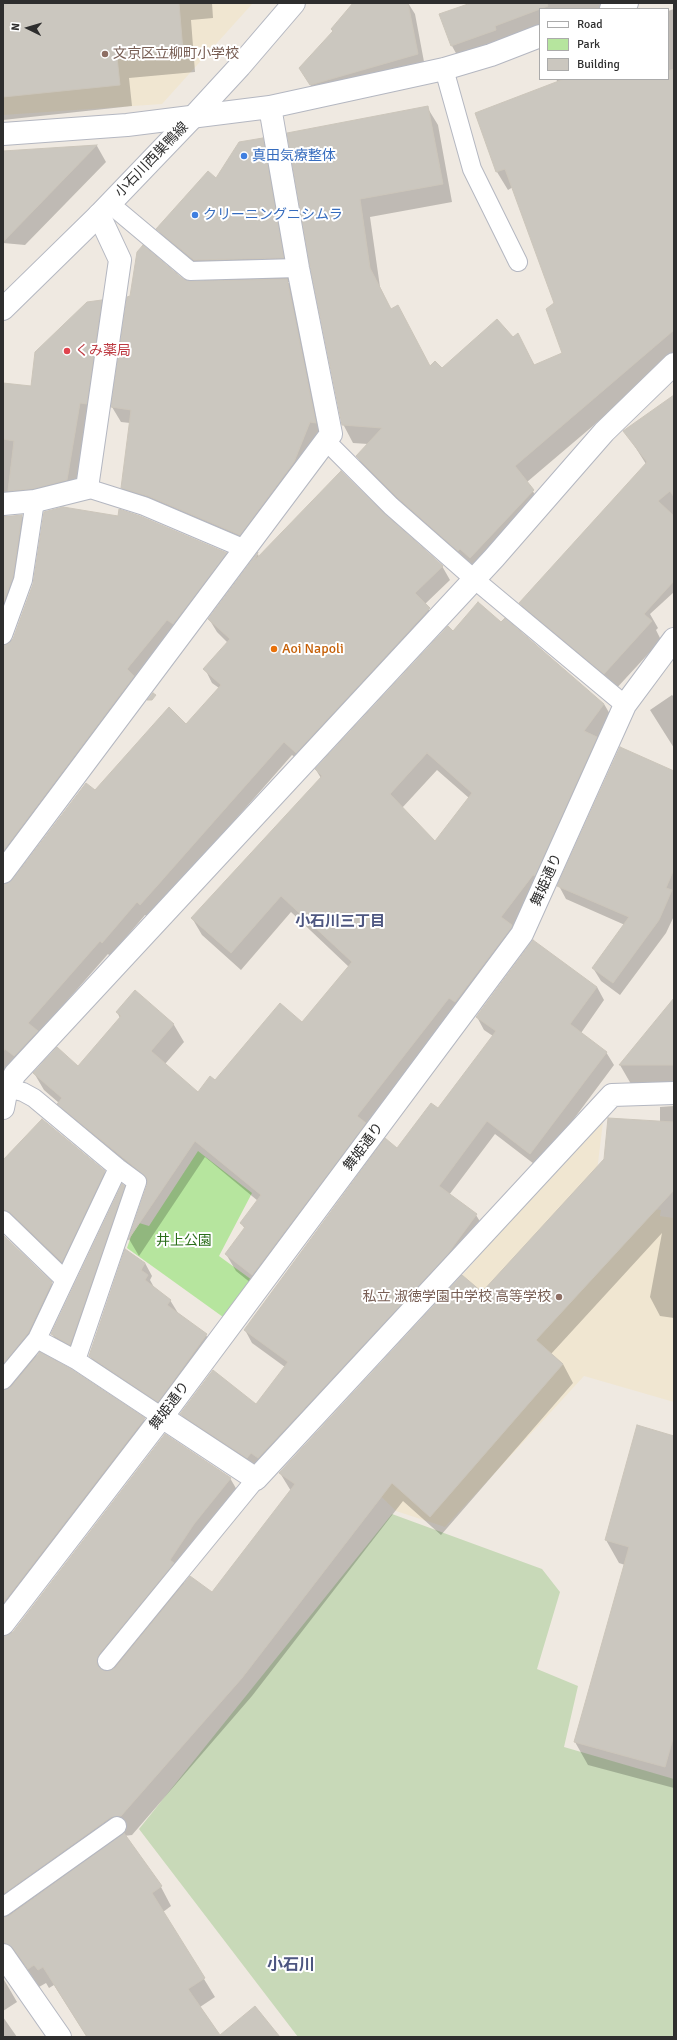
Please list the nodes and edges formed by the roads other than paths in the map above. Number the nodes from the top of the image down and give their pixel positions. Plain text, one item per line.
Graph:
1 (294, 3) edge
2 (627, 3) edge
3 (614, 8) edge
4 (539, 36) edge
5 (444, 69) junction
6 (270, 108) junction
7 (193, 117) junction
8 (3, 134) edge
9 (104, 210) junction
10 (518, 262) dead end
11 (298, 268) junction
12 (3, 309) edge
13 (674, 364) edge
14 (326, 442) junction
15 (87, 488) junction
16 (35, 501) junction
17 (3, 504) edge
18 (246, 549) junction
19 (474, 579) junction
20 (3, 635) edge
21 (674, 639) edge
22 (625, 705) junction
23 (3, 872) edge
24 (4, 1093) edge
25 (674, 1093) edge
26 (118, 1168) junction
27 (3, 1220) edge
28 (65, 1280) junction
29 (37, 1340) junction
30 (76, 1360) junction
31 (3, 1380) edge
32 (162, 1417) junction
33 (256, 1478) junction
34 (3, 1624) edge
35 (107, 1661) dead end
36 (117, 1826) dead end
37 (3, 1907) edge
38 (3, 1955) edge
39 (60, 2037) edge

1 - 7 street, 小石川西巣鴨線
2 - 3 street
4 - 5 street
5 - 6 street
5 - 10 lane
6 - 7 street
6 - 11 street
7 - 8 street
7 - 9 street, 小石川西巣鴨線
9 - 11 lane
9 - 12 street, 小石川西巣鴨線
9 - 15 street
11 - 14 street
13 - 19 street
14 - 18 street
14 - 19 lane
15 - 16 street
15 - 18 lane
16 - 17 street
16 - 20 lane
18 - 23 street
19 - 22 lane
19 - 24 street
21 - 22 street, 舞姫通り
22 - 32 street, 舞姫通り
24 - 26 lane
25 - 33 street
26 - 28 lane
26 - 30 lane
27 - 28 lane
28 - 29 lane
29 - 30 lane
29 - 31 lane
30 - 32 lane
32 - 33 street
32 - 34 street, 舞姫通り
33 - 35 lane
36 - 37 lane
38 - 39 street

